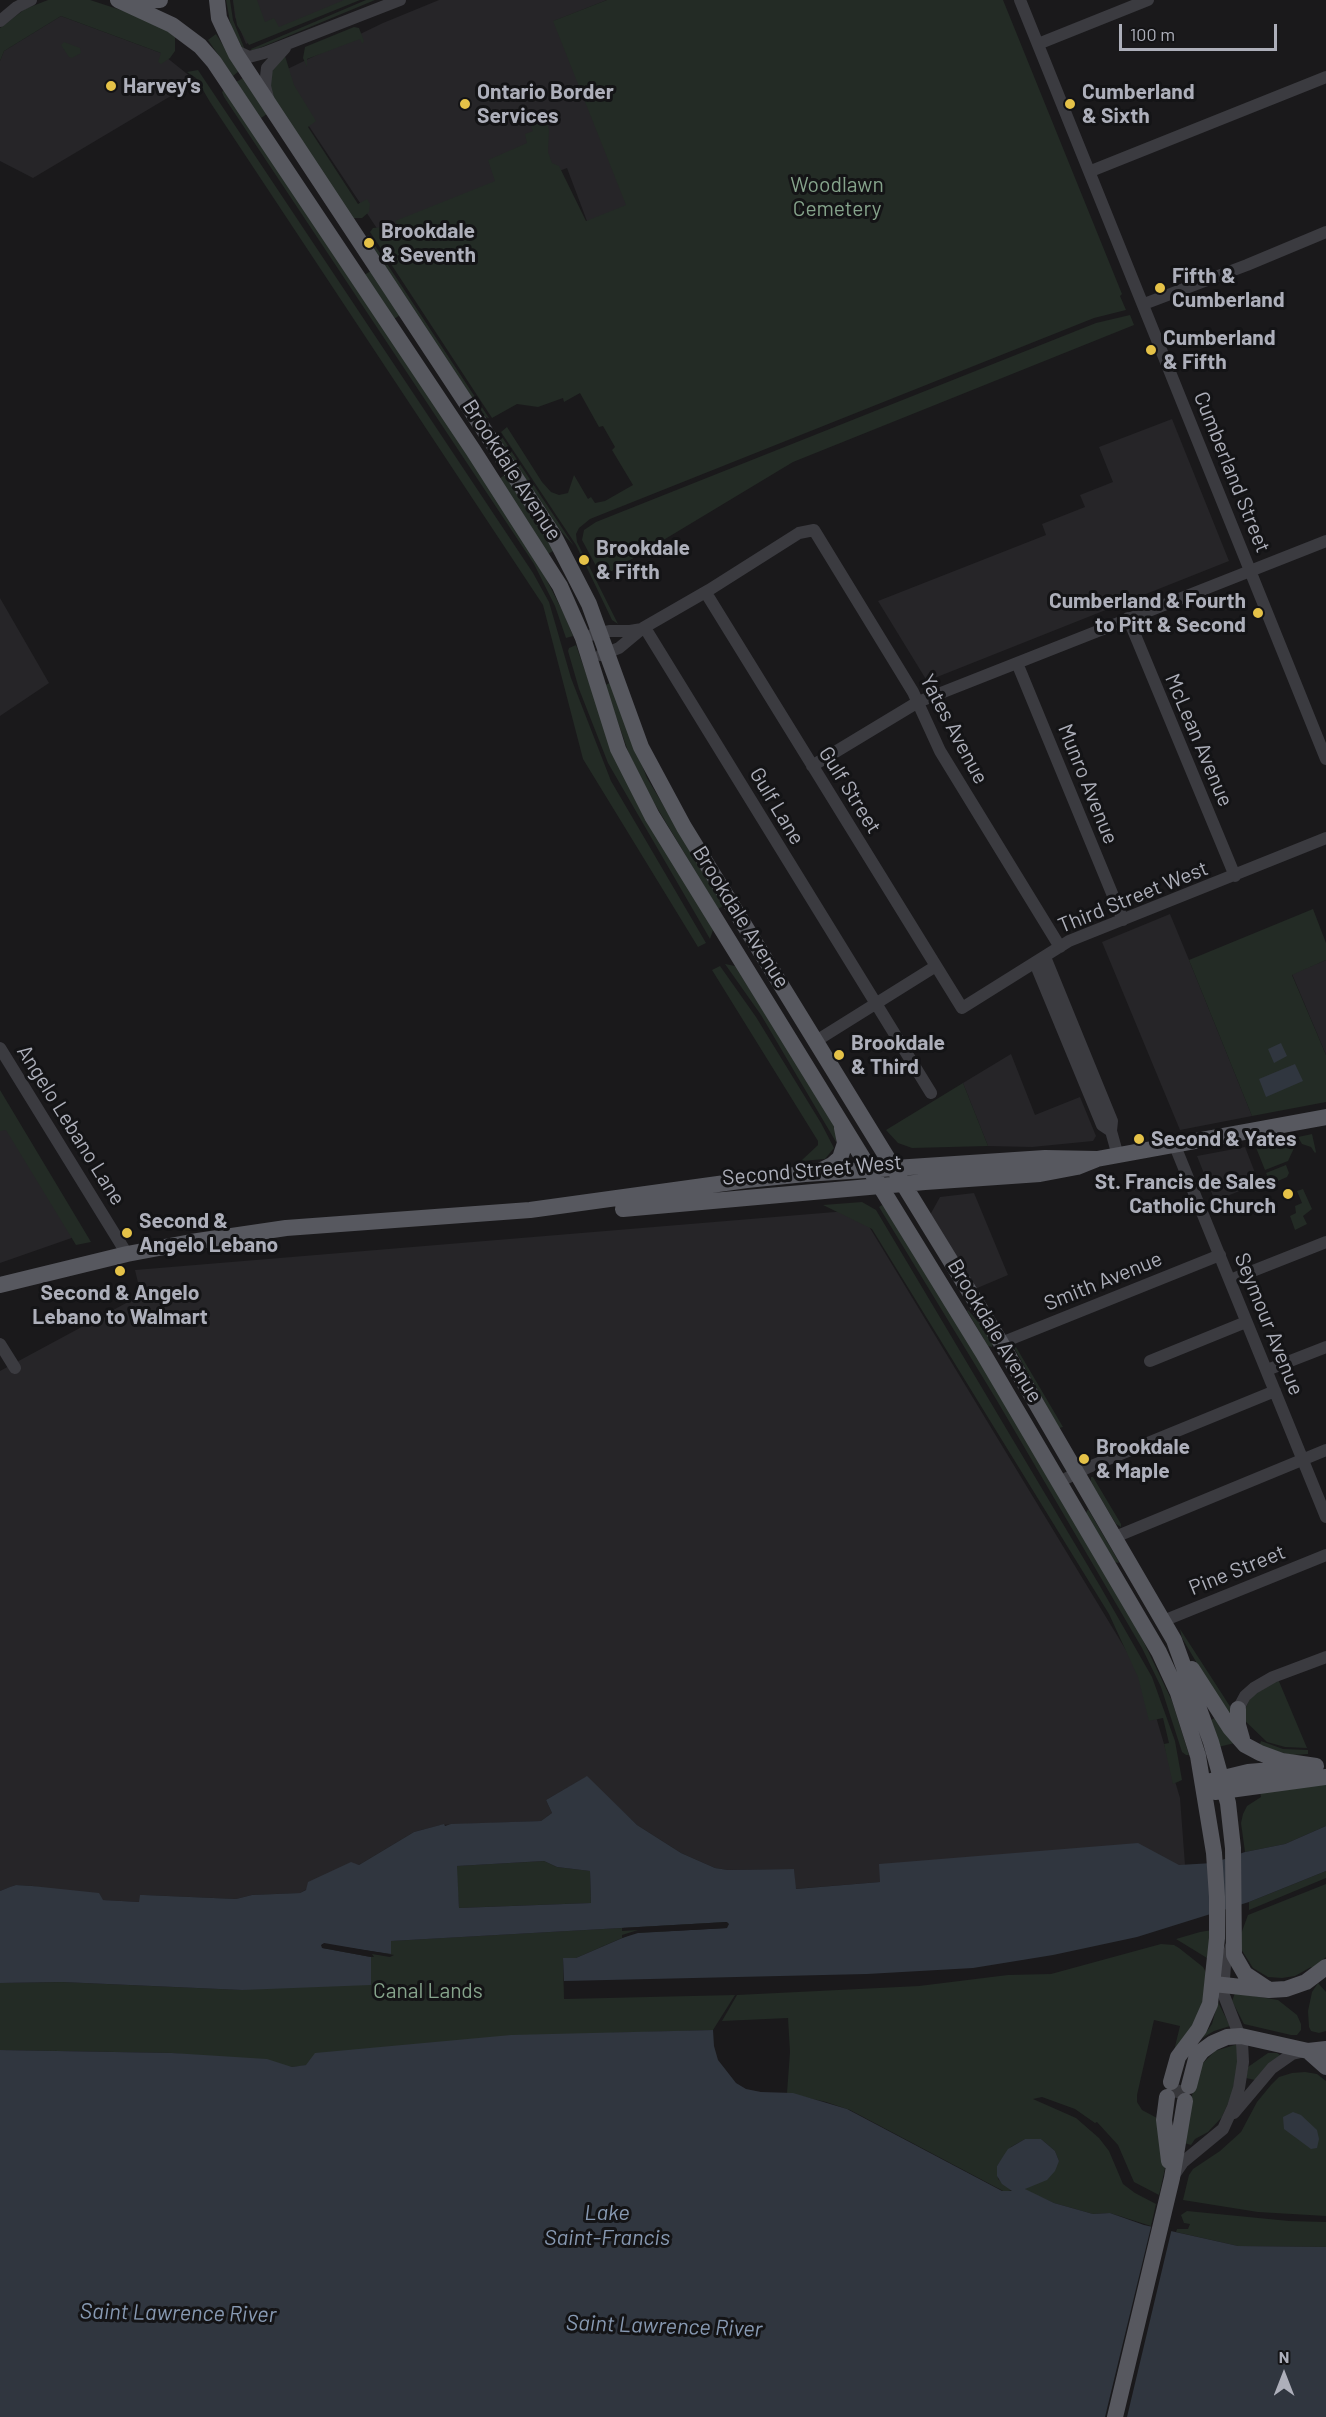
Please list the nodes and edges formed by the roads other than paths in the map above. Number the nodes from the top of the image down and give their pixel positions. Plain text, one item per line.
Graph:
1 (31, 0) edge
2 (121, 0) edge
3 (160, 0) edge
4 (217, 0) edge
5 (400, 0) edge
6 (1020, 0) edge
7 (1148, 0) edge
8 (0, 21) edge
9 (291, 42) junction
10 (1038, 44) junction
11 (234, 50) junction
12 (1326, 77) edge
13 (271, 108) junction
14 (1090, 171) junction
15 (1326, 232) edge
16 (1144, 304) junction
17 (1326, 541) edge
18 (1250, 570) junction
19 (706, 592) junction
20 (1128, 618) junction
21 (644, 628) junction
22 (600, 633) junction
23 (583, 638) junction
24 (607, 653) junction
25 (590, 658) junction
26 (1017, 663) junction
27 (918, 702) junction
28 (1326, 759) edge
29 (812, 766) junction
30 (1326, 838) edge
31 (1235, 876) junction
32 (1123, 920) junction
33 (748, 933) junction
34 (1060, 947) junction
35 (736, 951) junction
36 (1040, 960) junction
37 (936, 966) junction
38 (875, 1004) junction
39 (962, 1008) joint
40 (816, 1041) junction
41 (0, 1048) edge
42 (931, 1093) dead end
43 (1326, 1117) edge
44 (842, 1125) junction
45 (1175, 1146) junction
46 (1118, 1156) junction
47 (1096, 1159) junction
48 (894, 1168) junction
49 (869, 1170) junction
50 (806, 1174) junction
51 (903, 1184) junction
52 (879, 1186) junction
53 (530, 1210) junction
54 (1326, 1242) edge
55 (128, 1254) junction
56 (1220, 1255) junction
57 (1230, 1280) junction
58 (0, 1285) edge
59 (1246, 1322) junction
60 (1002, 1343) junction
61 (0, 1344) edge
62 (1326, 1347) edge
63 (1150, 1361) dead end
64 (15, 1368) dead end
65 (1267, 1370) junction
66 (1275, 1391) junction
67 (1326, 1450) edge
68 (1303, 1459) junction
69 (1077, 1472) junction
70 (1059, 1482) junction
71 (1326, 1517) edge
72 (1115, 1537) junction
73 (1326, 1555) edge
74 (1163, 1621) junction
75 (1174, 1640) junction
76 (1326, 1657) edge
77 (1238, 1709) joint
78 (1245, 1745) junction
79 (1323, 1769) edge
80 (1222, 1785) junction
81 (1204, 1786) junction
82 (1226, 1920) junction
83 (1232, 1938) junction
84 (1326, 1967) edge
85 (1219, 1984) junction
86 (1269, 1990) junction
87 (1241, 2037) junction
88 (1326, 2049) edge
89 (1308, 2051) junction
90 (1326, 2067) edge
91 (1178, 2092) junction
92 (1228, 2121) junction
93 (1172, 2179) junction
94 (1115, 2417) edge

1 - 8 street
2 - 3 main road
2 - 23 main road, Brookdale Avenue
4 - 11 main road, Brookdale Avenue
5 - 9 street
6 - 10 street, Cumberland Street
7 - 10 street
9 - 11 street
9 - 13 street
10 - 14 street, Cumberland Street
11 - 13 main road, Brookdale Avenue
12 - 14 street
13 - 22 main road, Brookdale Avenue
14 - 16 street, Cumberland Street
15 - 16 street
16 - 18 street, Cumberland Street
17 - 18 street
18 - 20 street
18 - 28 street, Cumberland Street
19 - 21 street
19 - 27 street, Yates Avenue
19 - 29 street, Gulf Street
20 - 26 street
20 - 31 street, McLean Avenue
21 - 22 street
21 - 24 street
21 - 38 street, Gulf Lane
22 - 23 street
22 - 24 main road, Brookdale Avenue
23 - 25 main road, Brookdale Avenue
24 - 25 street
24 - 33 main road, Brookdale Avenue
25 - 35 main road, Brookdale Avenue
26 - 27 street
26 - 32 street, Munro Avenue
27 - 29 street
27 - 34 street, Yates Avenue
29 - 37 street, Gulf Street
30 - 31 street, Third Street West
31 - 32 street, Third Street West
32 - 34 street, Third Street West
33 - 35 main road
33 - 40 main road, Brookdale Avenue
34 - 36 street, Third Street West
35 - 44 main road, Brookdale Avenue
36 - 39 street, Third Street West
36 - 46 street
37 - 38 street
37 - 39 street, Gulf Street
38 - 40 street
38 - 42 street, Gulf Lane
40 - 48 main road, Brookdale Avenue
41 - 55 street, Angelo Lebano Lane
43 - 45 main road, Second Street West
44 - 49 main road, Brookdale Avenue
44 - 50 main road
45 - 46 main road, Second Street West
45 - 56 street, Seymour Avenue
46 - 47 main road, Second Street West
47 - 48 main road, Second Street West
47 - 51 main road, Second Street West
48 - 49 main road, Second Street West
48 - 51 main road, Brookdale Avenue
49 - 50 main road, Second Street West
49 - 52 main road, Brookdale Avenue
50 - 53 main road, Second Street West
51 - 52 main road, Second Street West
51 - 60 main road, Brookdale Avenue
52 - 53 main road, Second Street West
52 - 70 main road, Brookdale Avenue
53 - 55 main road, Second Street West
54 - 57 street
55 - 58 main road, Second Street West
56 - 57 street, Seymour Avenue
56 - 60 street, Smith Avenue
57 - 59 street, Seymour Avenue
59 - 63 street
59 - 65 street, Seymour Avenue
60 - 69 main road, Brookdale Avenue
61 - 64 street
62 - 65 street
65 - 66 street, Seymour Avenue
66 - 68 street, Seymour Avenue
66 - 69 street
67 - 68 street
68 - 71 street, Seymour Avenue
68 - 72 street
69 - 70 street
69 - 72 main road, Brookdale Avenue
70 - 81 main road, Brookdale Avenue
72 - 74 main road, Brookdale Avenue
73 - 74 street, Pine Street
74 - 75 main road, Brookdale Avenue
75 - 78 main road
75 - 80 main road, Brookdale Avenue
76 - 77 street
77 - 78 main road
78 - 79 main road
79 - 80 main road
80 - 81 main road
80 - 82 main road, Brookdale Avenue
81 - 82 main road, Brookdale Avenue
82 - 83 main road
82 - 85 main road
83 - 85 street
83 - 86 main road
84 - 86 main road
85 - 86 main road
85 - 87 street
85 - 91 main road
87 - 89 main road
87 - 91 main road
87 - 92 street
88 - 89 main road
89 - 90 main road
89 - 92 street
91 - 93 main road
92 - 93 street
93 - 94 main road

